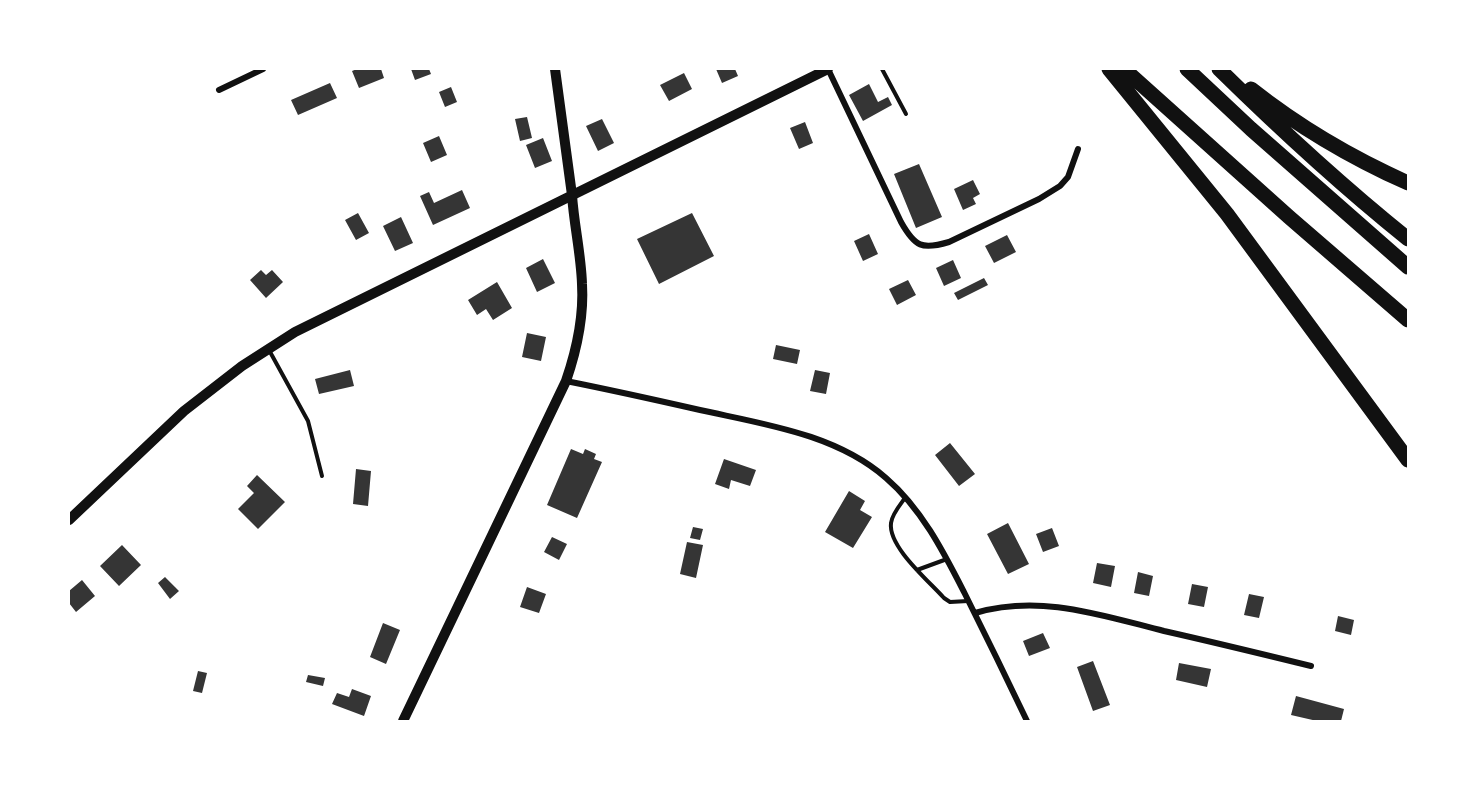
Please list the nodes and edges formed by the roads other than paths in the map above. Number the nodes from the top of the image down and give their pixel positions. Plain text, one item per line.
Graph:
1 (263, 69) edge
2 (555, 69) edge
3 (828, 69) edge
4 (882, 69) edge
5 (1109, 69) edge
6 (1124, 69) edge
7 (1187, 69) edge
8 (1219, 69) edge
9 (1226, 69) edge
10 (219, 90) dead end
11 (906, 114) dead end
12 (1078, 150) dead end
13 (1408, 183) edge
14 (572, 195) junction
15 (1408, 239) edge
16 (1408, 267) edge
17 (1408, 320) edge
18 (268, 349) junction
19 (567, 381) junction
20 (1408, 462) edge
21 (322, 476) dead end
22 (905, 497) junction
23 (69, 520) edge
24 (946, 559) junction
25 (917, 570) junction
26 (968, 601) junction
27 (975, 613) junction
28 (1311, 666) dead end
29 (403, 721) edge
30 (1027, 721) edge

1 - 10 street
2 - 14 main road
3 - 12 street
3 - 14 main road
4 - 11 lane
5 - 20 highway
6 - 17 highway
7 - 16 highway
8 - 15 highway
9 - 13 highway
14 - 18 main road
14 - 19 main road
18 - 21 lane
18 - 23 main road
19 - 22 street
19 - 29 main road
22 - 24 street
22 - 25 lane
24 - 25 lane
24 - 26 street
25 - 26 lane
26 - 27 street
27 - 28 street
27 - 30 street

